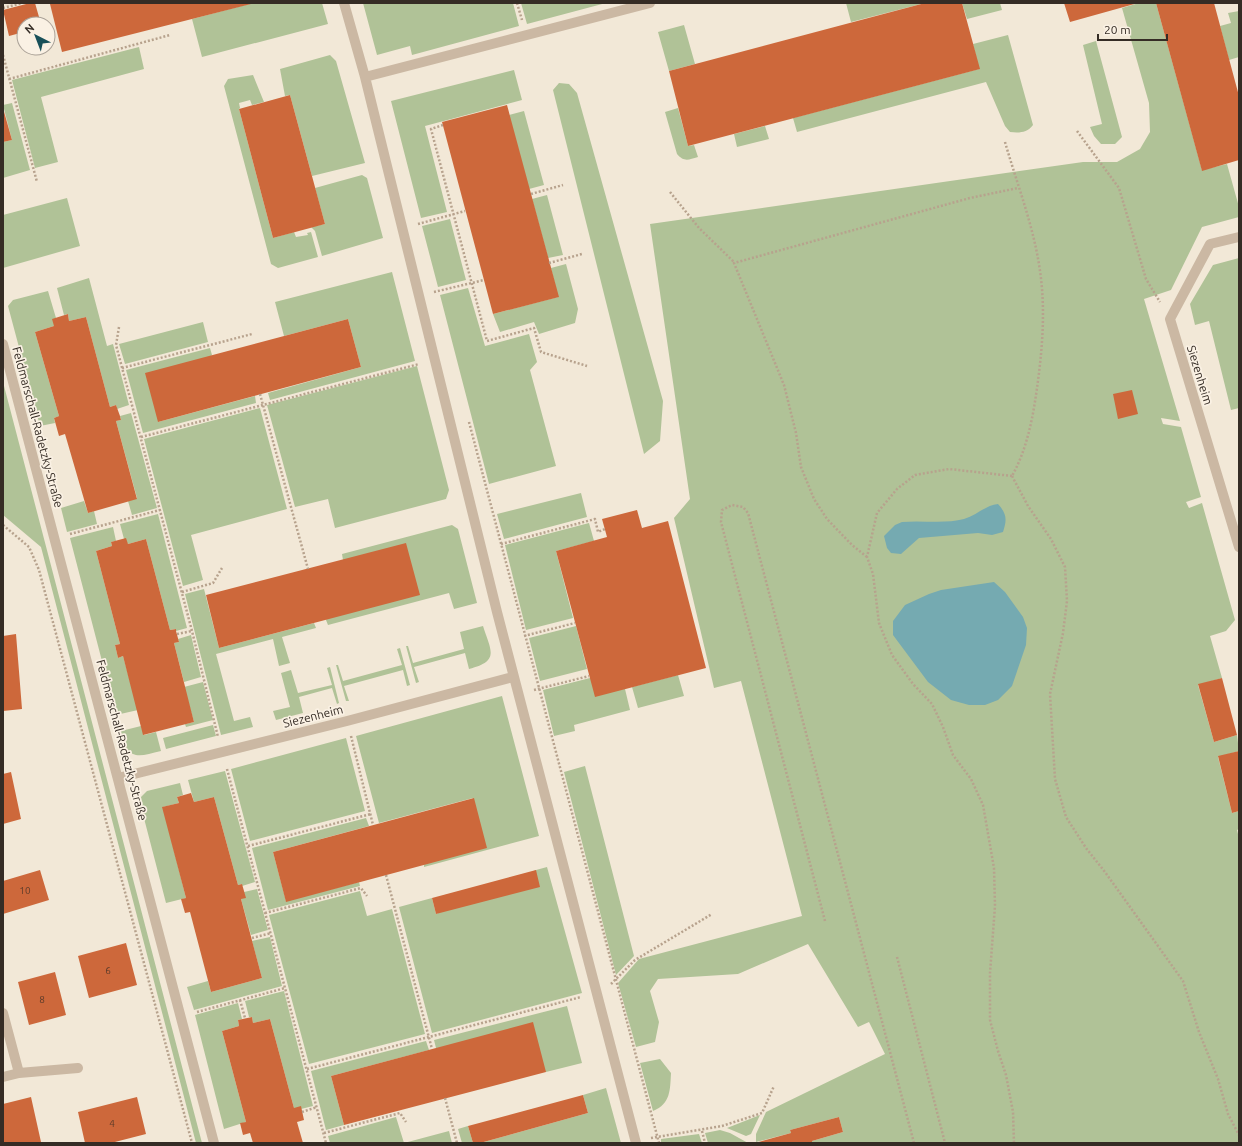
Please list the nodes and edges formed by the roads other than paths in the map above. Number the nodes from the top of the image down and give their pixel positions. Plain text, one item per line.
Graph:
1 (344, 3) edge
2 (650, 3) edge
3 (365, 77) junction
4 (1239, 237) edge
5 (3, 344) edge
6 (1239, 547) edge
7 (514, 677) junction
8 (118, 778) junction
9 (3, 1013) edge
10 (78, 1068) dead end
11 (19, 1073) junction
12 (3, 1077) edge
13 (214, 1143) edge
14 (636, 1143) edge

1 - 3 street
2 - 3 street
3 - 7 street
4 - 6 street, Siezenheim
5 - 8 street, Feldmarschall-Radetzky-Straße
7 - 8 street, Siezenheim
7 - 14 street
8 - 13 street, Feldmarschall-Radetzky-Straße
9 - 11 street
10 - 11 street
11 - 12 street

